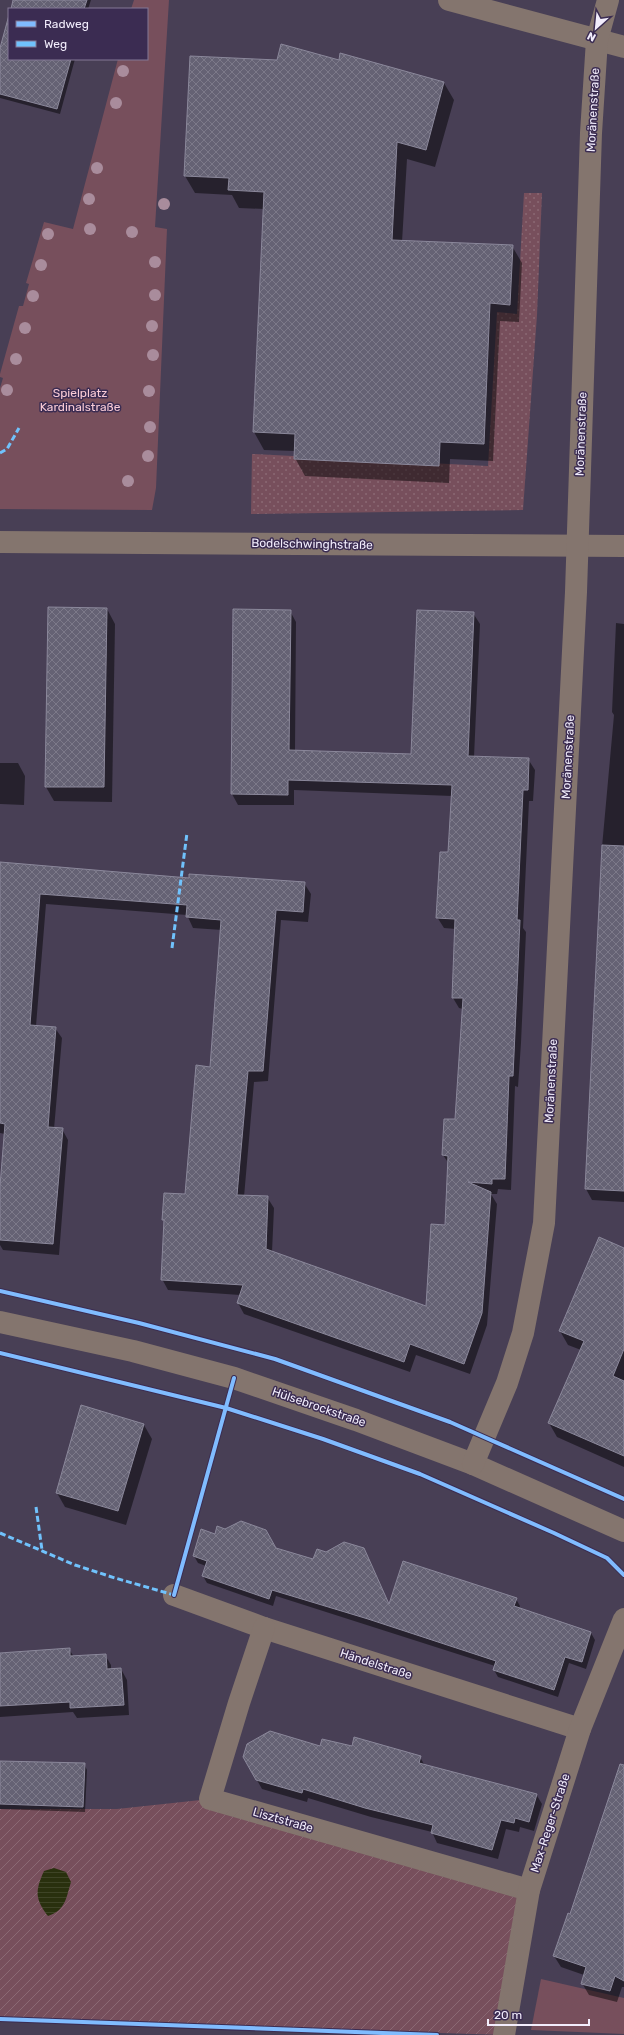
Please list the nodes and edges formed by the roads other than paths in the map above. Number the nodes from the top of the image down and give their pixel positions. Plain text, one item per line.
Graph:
1 (449, 0) edge
2 (608, 0) edge
3 (597, 40) junction
4 (624, 47) edge
5 (0, 542) edge
6 (624, 546) edge
7 (578, 547) junction
8 (0, 1322) edge
9 (472, 1464) junction
10 (624, 1531) edge
11 (174, 1595) dead end
12 (624, 1619) edge
13 (264, 1628) junction
14 (580, 1729) junction
15 (528, 1890) junction
16 (504, 2035) edge

1 - 3 street
2 - 3 street, Moränenstraße
3 - 4 street
3 - 7 street, Moränenstraße
5 - 7 street, Bodelschwinghstraße
6 - 7 street, Bodelschwinghstraße
7 - 9 street, Moränenstraße
8 - 9 street, Hülsebrockstraße
9 - 10 street, Hülsebrockstraße
11 - 13 street, Händelstraße
12 - 14 street, Max-Reger-Straße
13 - 14 street, Händelstraße
13 - 15 street, Lisztstraße
14 - 15 street, Max-Reger-Straße
15 - 16 street, Max-Reger-Straße

